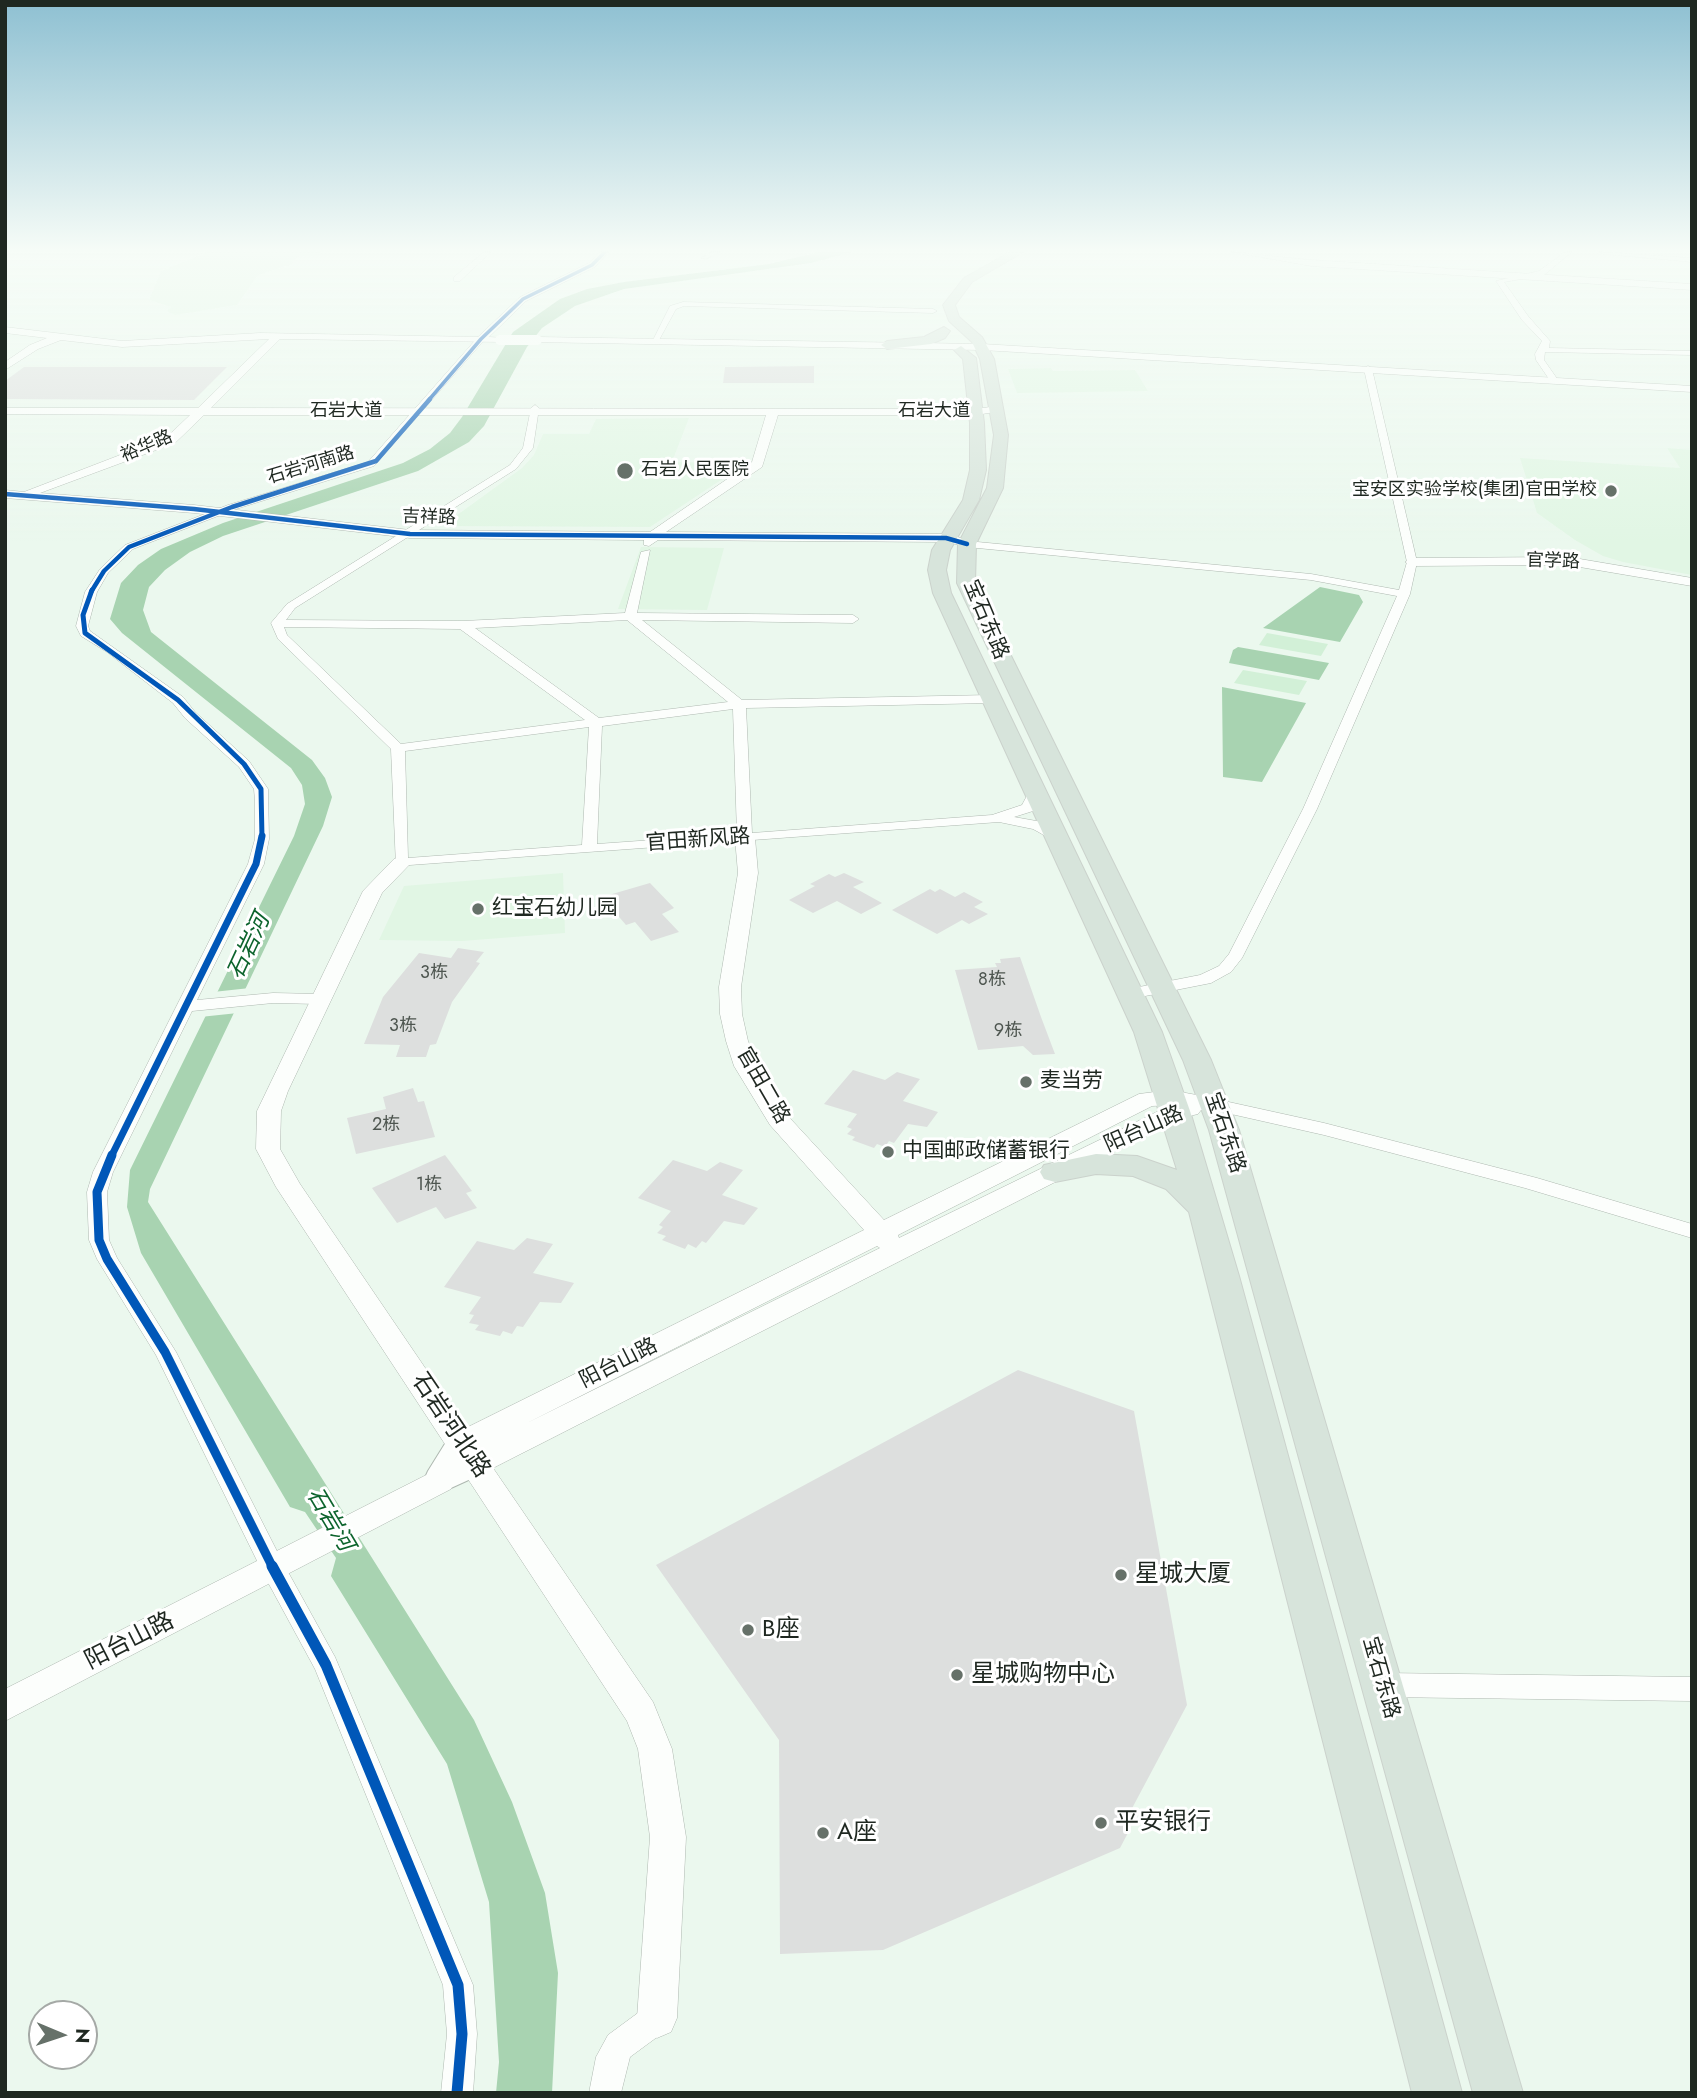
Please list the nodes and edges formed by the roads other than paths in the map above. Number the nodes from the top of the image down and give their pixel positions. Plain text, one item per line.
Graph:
1 (30, 350) edge
2 (264, 350) edge
3 (471, 350) edge
4 (968, 350) edge
5 (1084, 350) edge
6 (1095, 350) edge
7 (1542, 350) joint
8 (1692, 354) edge
9 (5, 367) edge
10 (1368, 369) junction
11 (1553, 378) junction
12 (1692, 387) edge
13 (5, 409) edge
14 (203, 410) junction
15 (418, 410) junction
16 (534, 410) junction
17 (983, 410) junction
18 (773, 412) junction
19 (5, 494) edge
20 (24, 495) junction
21 (220, 512) junction
22 (410, 534) junction
23 (952, 542) junction
24 (649, 545) junction
25 (1412, 562) junction
26 (1692, 582) edge
27 (1404, 594) junction
28 (630, 616) junction
29 (853, 619) dead end
30 (277, 623) junction
31 (463, 625) junction
32 (991, 699) junction
33 (738, 704) junction
34 (596, 722) junction
35 (398, 748) junction
36 (1035, 793) junction
37 (994, 819) junction
38 (1056, 836) junction
39 (745, 838) junction
40 (589, 848) junction
41 (401, 863) junction
42 (1161, 988) junction
43 (1130, 994) junction
44 (320, 999) junction
45 (193, 1006) junction
46 (1173, 1104) junction
47 (1215, 1105) junction
48 (1055, 1172) junction
49 (1206, 1214) junction
50 (1692, 1231) edge
51 (889, 1241) junction
52 (468, 1453) junction
53 (440, 1480) joint
54 (280, 1565) junction
55 (1382, 1685) junction
56 (1692, 1689) edge
57 (5, 1706) edge
58 (657, 2018) joint
59 (457, 2093) edge
60 (605, 2093) edge
61 (1437, 2093) edge
62 (1498, 2093) edge

1 - 9 street
2 - 14 street, 裕华路
3 - 15 street, 石岩河南路
4 - 17 main road, 宝石东路
5 - 10 street
6 - 11 street
7 - 8 street
7 - 11 street
10 - 11 street
10 - 25 street
11 - 12 street
13 - 14 street, 石岩大道
14 - 15 street, 石岩大道
14 - 20 street, 裕华路
15 - 16 street, 石岩大道
15 - 21 street, 石岩河南路
16 - 17 street, 石岩大道
16 - 18 street, 石岩大道
16 - 22 street
17 - 18 street, 石岩大道
17 - 23 main road, 宝石东路
18 - 24 street
19 - 20 street, 吉祥路
20 - 21 street, 吉祥路
21 - 22 street, 吉祥路
21 - 45 street, 石岩河南路
22 - 24 street, 吉祥路
22 - 30 street
23 - 24 street, 吉祥路
23 - 27 street
23 - 32 main road, 宝石东路
23 - 42 main road, 宝石东路
24 - 28 street
25 - 26 street, 官学路
25 - 27 street
27 - 42 street
28 - 29 street
28 - 31 street
28 - 33 street
30 - 31 street
30 - 35 street
31 - 34 street
32 - 33 street
32 - 36 main road, 宝石东路
33 - 34 street
33 - 39 street
34 - 35 street
34 - 40 street
35 - 41 street
36 - 37 street, 官田新风路
36 - 38 main road, 宝石东路
37 - 38 street, 官田新风路
37 - 39 street, 官田新风路
38 - 43 main road, 宝石东路
39 - 40 street, 官田新风路
39 - 51 street, 官田二路
40 - 41 street, 官田新风路
41 - 44 street, 石岩河北路
42 - 43 street
42 - 47 main road, 宝石东路
43 - 46 main road, 宝石东路
44 - 45 street
44 - 52 street, 石岩河北路
45 - 54 street
46 - 47 street, 阳台山路
46 - 48 street, 阳台山路
46 - 49 main road, 宝石东路
46 - 51 street, 阳台山路
47 - 50 street
47 - 55 main road, 宝石东路
48 - 49 main road
48 - 51 street, 阳台山路
49 - 61 main road, 宝石东路
51 - 52 street, 阳台山路
52 - 53 main road, 阳台山路
52 - 58 street, 石岩河北路
53 - 54 street, 阳台山路
54 - 57 street, 阳台山路
54 - 59 street
55 - 56 street
55 - 62 main road, 宝石东路
58 - 60 street

